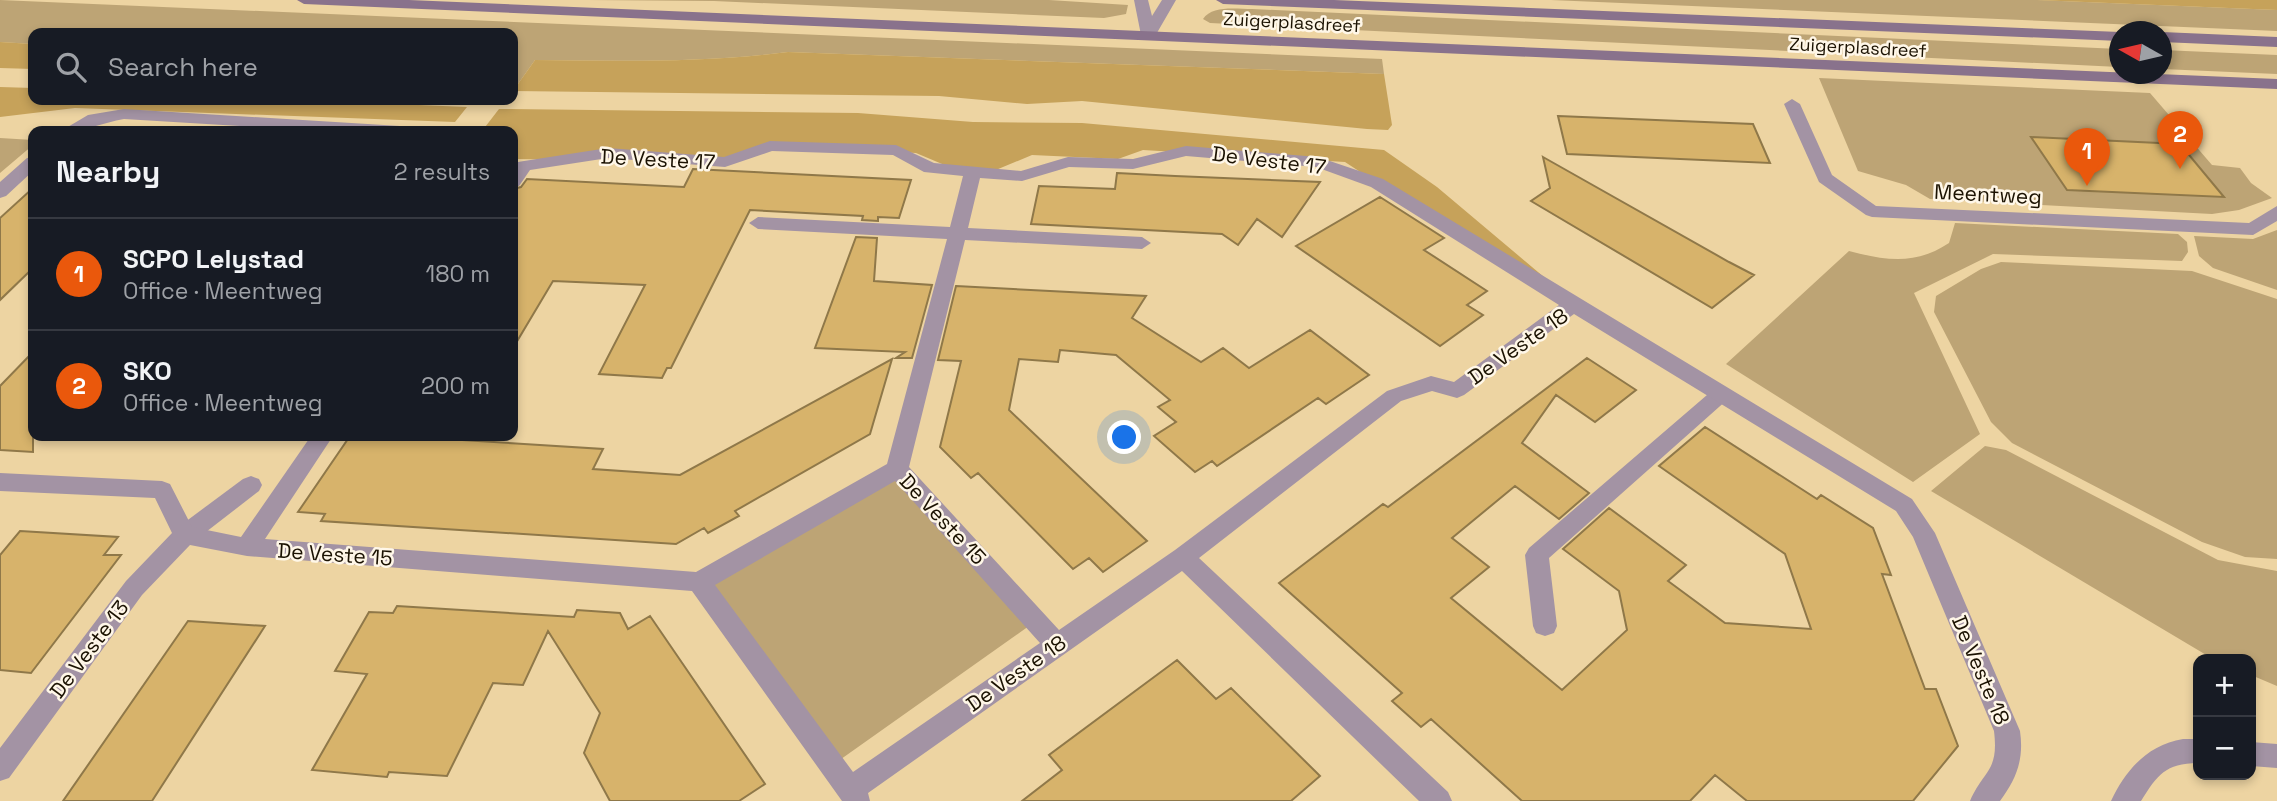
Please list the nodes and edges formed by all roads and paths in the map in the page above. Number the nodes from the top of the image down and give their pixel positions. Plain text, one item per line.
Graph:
1 (304, 0) edge
2 (1141, 0) edge
3 (1169, 0) edge
4 (1223, 0) edge
5 (1149, 35) junction
6 (2109, 36) edge
7 (2172, 37) edge
8 (2277, 42) edge
9 (2277, 85) edge
10 (1792, 104) dead end
11 (79, 126) edge
12 (319, 126) edge
13 (28, 167) edge
14 (973, 172) junction
15 (518, 175) edge
16 (0, 192) edge
17 (2277, 212) edge
18 (758, 223) dead end
19 (958, 234) junction
20 (1142, 243) dead end
21 (1573, 305) junction
22 (1721, 394) junction
23 (319, 441) edge
24 (897, 469) junction
25 (0, 482) edge
26 (251, 485) dead end
27 (185, 535) junction
28 (247, 547) junction
29 (1183, 557) junction
30 (699, 582) junction
31 (1545, 626) dead end
32 (1057, 644) junction
33 (2193, 751) edge
34 (2256, 754) edge
35 (2277, 756) edge
36 (0, 769) edge
37 (854, 795) edge
38 (1438, 801) edge
39 (1984, 801) edge
40 (2125, 801) edge

1 - 5 main road, Zuigerplasdreef
2 - 5 street
3 - 5 street
4 - 6 main road, Zuigerplasdreef
5 - 9 main road, Zuigerplasdreef
7 - 8 main road
10 - 17 street, Meentweg
11 - 12 street
13 - 16 street
14 - 15 street, De Veste 17
14 - 19 street
14 - 21 street, De Veste 17
18 - 19 street
19 - 20 street
19 - 24 street
21 - 22 street, De Veste 18
21 - 29 street, De Veste 18
22 - 31 street
22 - 39 street, De Veste 18
23 - 28 street
24 - 30 street, De Veste 15
24 - 32 street, De Veste 15
25 - 27 street
26 - 27 street, De Veste 13
27 - 28 street, De Veste 15
27 - 36 street, De Veste 13
28 - 30 street, De Veste 15
29 - 32 street, De Veste 18
29 - 38 street
30 - 37 street
32 - 37 street, De Veste 18
33 - 40 street
34 - 35 street

